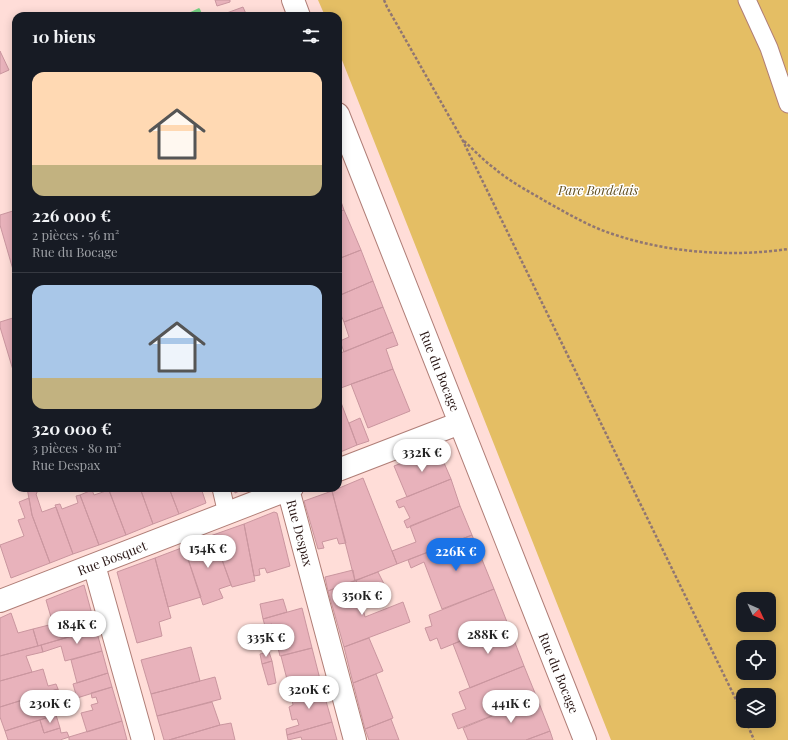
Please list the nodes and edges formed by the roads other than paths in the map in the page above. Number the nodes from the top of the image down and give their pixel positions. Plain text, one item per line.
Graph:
1 (293, 0) edge
2 (747, 0) edge
3 (298, 12) edge
4 (788, 104) edge
5 (342, 124) edge
6 (460, 423) junction
7 (342, 468) edge
8 (222, 492) edge
9 (279, 492) edge
10 (287, 492) edge
11 (227, 514) junction
12 (94, 565) junction
13 (0, 601) edge
14 (143, 740) edge
15 (355, 740) edge
16 (586, 740) edge

1 - 3 street
2 - 4 lane
5 - 6 street, Rue du Bocage
6 - 7 street
6 - 16 street, Rue du Bocage
8 - 11 lane
9 - 11 street, Rue Bosquet
10 - 15 street, Rue Despax
11 - 12 street, Rue Bosquet
12 - 13 street, Rue Bosquet
12 - 14 street

